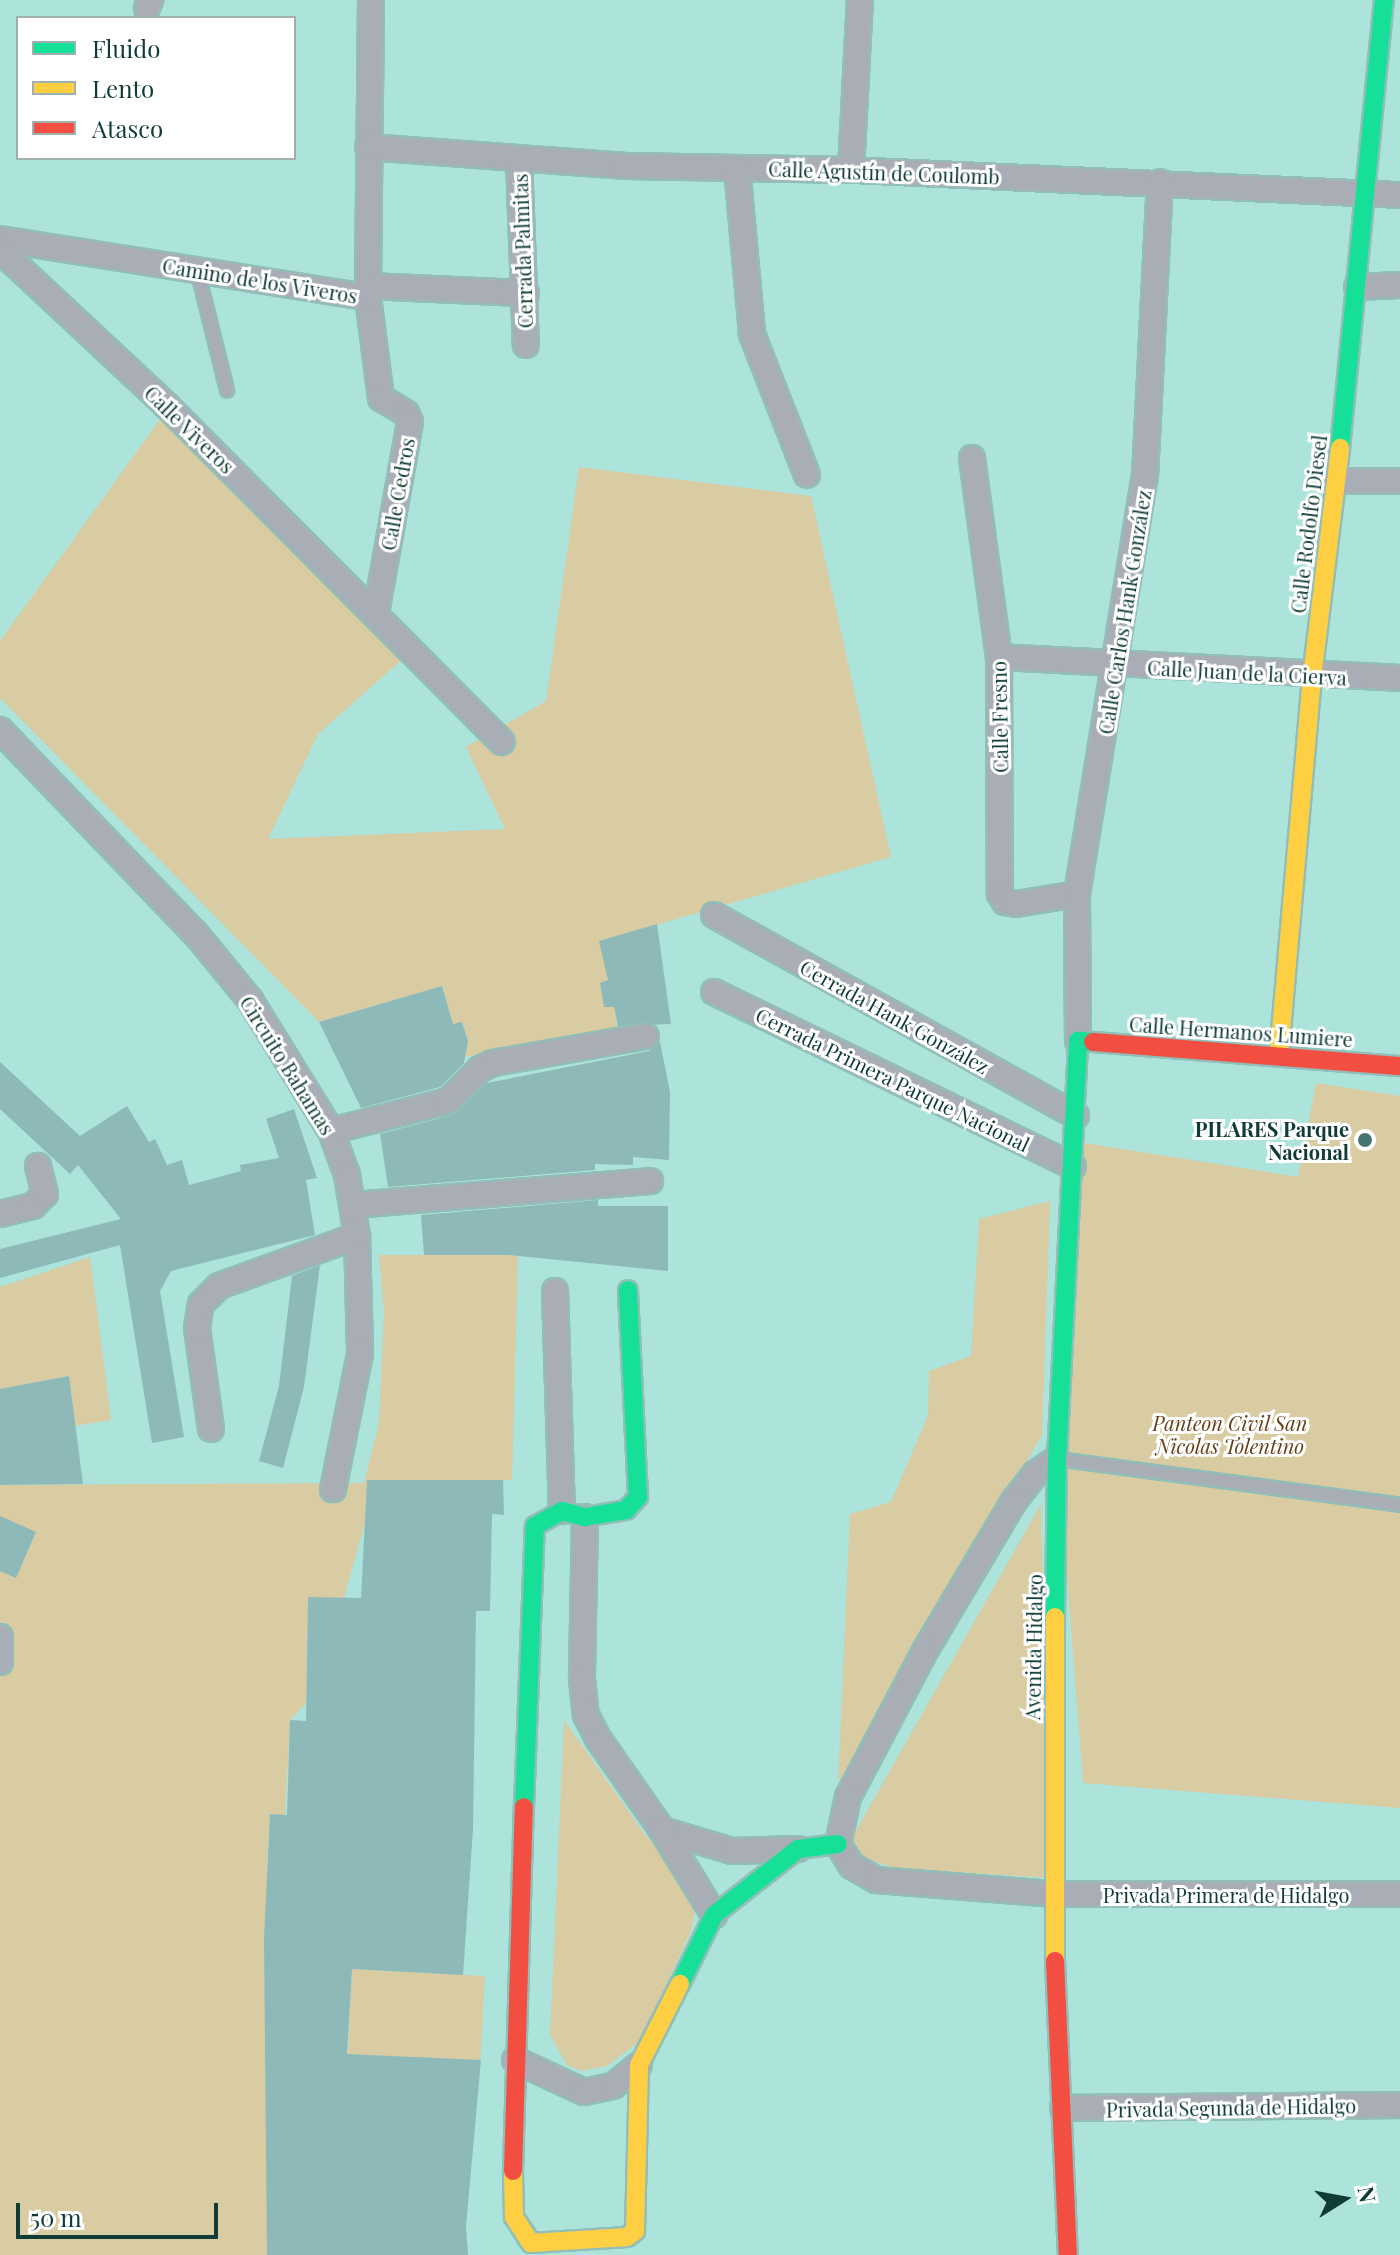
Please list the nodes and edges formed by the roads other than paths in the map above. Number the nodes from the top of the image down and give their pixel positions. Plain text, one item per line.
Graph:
1 (371, 0) edge
2 (860, 0) edge
3 (1384, 0) edge
4 (368, 147) junction
5 (519, 158) junction
6 (737, 168) junction
7 (851, 170) junction
8 (1160, 182) junction
9 (1362, 194) junction
10 (1400, 195) edge
11 (0, 239) edge
12 (0, 250) edge
13 (198, 273) junction
14 (1400, 285) edge
15 (1357, 287) junction
16 (368, 292) junction
17 (526, 293) junction
18 (526, 345) dead end
19 (227, 390) dead end
20 (972, 458) dead end
21 (807, 475) dead end
22 (1337, 481) junction
23 (1400, 481) edge
24 (376, 612) junction
25 (999, 657) junction
26 (1117, 665) junction
27 (1312, 677) junction
28 (1400, 678) edge
29 (0, 730) edge
30 (502, 742) dead end
31 (1077, 894) junction
32 (714, 915) dead end
33 (714, 992) dead end
34 (646, 1036) dead end
35 (1078, 1041) junction
36 (1279, 1054) junction
37 (1400, 1066) edge
38 (1076, 1116) junction
39 (331, 1131) junction
40 (38, 1166) dead end
41 (1073, 1166) junction
42 (650, 1181) dead end
43 (353, 1205) junction
44 (0, 1214) edge
45 (357, 1236) junction
46 (628, 1290) dead end
47 (555, 1291) dead end
48 (211, 1429) dead end
49 (1057, 1459) junction
50 (333, 1489) dead end
51 (1400, 1505) edge
52 (573, 1514) junction
53 (0, 1637) edge
54 (0, 1662) edge
55 (662, 1830) junction
56 (838, 1844) junction
57 (798, 1849) junction
58 (1052, 1894) junction
59 (1400, 1894) edge
60 (714, 1915) junction
61 (515, 2060) junction
62 (639, 2065) junction
63 (1400, 2105) edge
64 (1063, 2108) junction
65 (1068, 2255) edge

1 - 4 street, Camino de los Viveros
2 - 7 street
3 - 9 street, Calle Rodolfo Diesel
4 - 5 street, Calle Agustín de Coulomb
4 - 16 street, Camino de los Viveros
5 - 6 street, Calle Agustín de Coulomb
5 - 17 street, Cerrada Palmitas
6 - 7 street, Calle Agustín de Coulomb
6 - 21 street
7 - 8 street, Calle Agustín de Coulomb
8 - 9 street, Calle Agustín de Coulomb
8 - 26 street, Calle Carlos Hank González
9 - 10 street, Calle Agustín de Coulomb
9 - 15 street, Calle Rodolfo Diesel
11 - 13 street, Camino de los Viveros
12 - 24 street, Calle Viveros
13 - 16 street, Camino de los Viveros
13 - 19 lane
14 - 15 street
15 - 22 street, Calle Rodolfo Diesel
16 - 17 street
16 - 24 street, Calle Cedros
17 - 18 street, Cerrada Palmitas
20 - 25 street, Calle Fresno
22 - 23 street
22 - 27 street, Calle Rodolfo Diesel
24 - 30 street, Calle Viveros
25 - 26 street, Calle Juan de la Cierva
25 - 31 street, Calle Fresno
26 - 27 street, Calle Juan de la Cierva
26 - 31 street, Calle Carlos Hank González
27 - 28 street, Calle Juan de la Cierva
27 - 36 street, Calle Rodolfo Diesel
29 - 39 street, Circuito Bahamas
31 - 35 street, Calle Carlos Hank González
32 - 38 street, Cerrada Hank González
33 - 41 street, Cerrada Primera Parque Nacional
34 - 39 street
35 - 36 street, Calle Hermanos Lumiere
35 - 38 street, Avenida Hidalgo
36 - 37 street, Calle Hermanos Lumiere
38 - 41 street, Avenida Hidalgo
39 - 43 street, Circuito Bahamas
40 - 44 street
41 - 49 street, Avenida Hidalgo
42 - 43 street
43 - 45 street, Circuito Bahamas
45 - 48 street
45 - 50 street, Circuito Bahamas
46 - 52 street
47 - 52 street
49 - 51 lane
49 - 56 street
49 - 58 street, Avenida Hidalgo
52 - 55 street
52 - 61 street
53 - 54 street
55 - 57 street
55 - 60 street
56 - 57 street
56 - 58 street, Privada Primera de Hidalgo
57 - 60 street
58 - 59 street, Privada Primera de Hidalgo
58 - 64 street, Avenida Hidalgo
60 - 62 street
61 - 62 street
61 - 62 street
63 - 64 street, Privada Segunda de Hidalgo
64 - 65 street, Avenida Hidalgo

